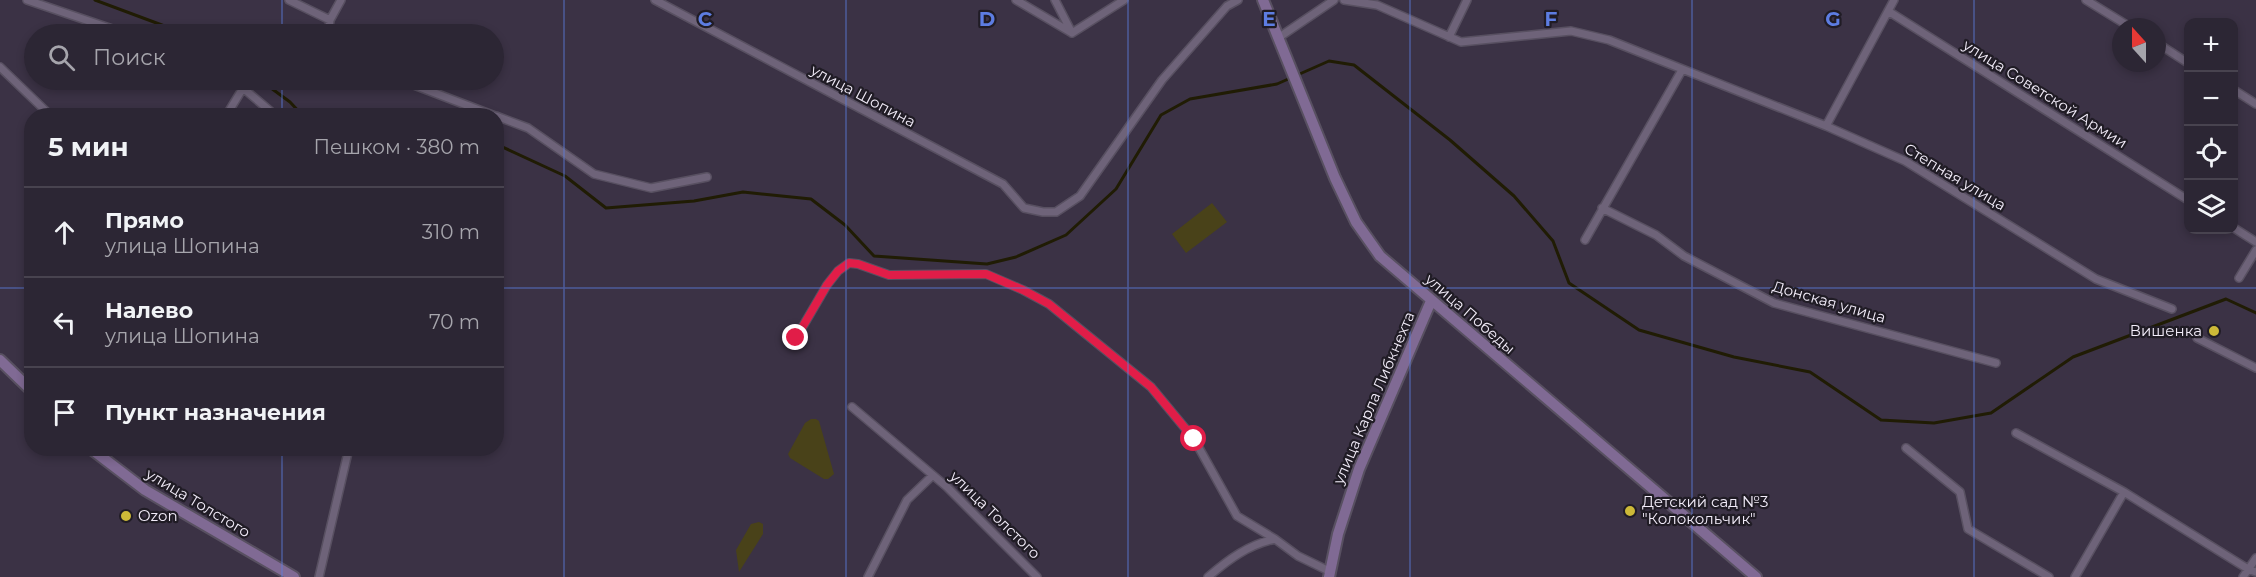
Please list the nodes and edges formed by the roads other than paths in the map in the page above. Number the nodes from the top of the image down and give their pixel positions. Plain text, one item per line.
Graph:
1 (27, 0) edge
2 (289, 0) edge
3 (341, 0) edge
4 (655, 0) edge
5 (1016, 0) edge
6 (1055, 0) edge
7 (1124, 0) edge
8 (1238, 0) edge
9 (1263, 0) edge
10 (1334, 0) edge
11 (1344, 0) edge
12 (1467, 0) edge
13 (1894, 0) edge
14 (2086, 0) edge
15 (1888, 11) junction
16 (2115, 18) edge
17 (330, 20) junction
18 (98, 24) edge
19 (329, 24) edge
20 (1072, 33) junction
21 (1449, 37) junction
22 (1278, 38) junction
23 (2166, 50) edge
24 (2184, 61) edge
25 (0, 68) edge
26 (1682, 70) junction
27 (242, 90) edge
28 (245, 90) edge
29 (428, 90) edge
30 (2238, 93) edge
31 (2256, 104) edge
32 (42, 108) edge
33 (231, 108) edge
34 (267, 108) edge
35 (475, 108) edge
36 (504, 119) edge
37 (1826, 126) junction
38 (707, 177) dead end
39 (2184, 197) edge
40 (1602, 208) junction
41 (2238, 231) edge
42 (1585, 240) dead end
43 (2256, 242) edge
44 (2256, 250) edge
45 (2239, 278) dead end
46 (1431, 302) junction
47 (2172, 309) dead end
48 (796, 338) dead end
49 (2197, 338) dead end
50 (0, 360) edge
51 (1996, 363) dead end
52 (2256, 368) edge
53 (24, 383) edge
54 (852, 407) dead end
55 (2016, 433) dead end
56 (1906, 448) dead end
57 (100, 456) edge
58 (347, 456) edge
59 (932, 476) junction
60 (2124, 492) junction
61 (1275, 539) junction
62 (2256, 558) edge
63 (2252, 570) edge
64 (1329, 574) edge
65 (294, 577) edge
66 (319, 577) edge
67 (868, 577) edge
68 (1036, 577) edge
69 (1208, 577) edge
70 (1756, 577) edge
71 (2049, 577) edge
72 (2075, 577) edge
73 (2243, 577) edge

1 - 18 street
2 - 17 street
3 - 17 street
4 - 8 street, улица Шопина
5 - 20 street
6 - 20 street
7 - 20 street
9 - 22 street, улица Победы
10 - 22 street
11 - 21 street, Степная улица
12 - 21 street
13 - 15 street
14 - 16 street
15 - 37 street
15 - 39 street, улица Советской Армии
17 - 19 street
21 - 26 street, Степная улица
22 - 46 street, улица Победы
23 - 24 street
25 - 32 street
26 - 37 street, Степная улица
26 - 40 street
27 - 33 street
28 - 34 street
29 - 35 street
30 - 31 street
36 - 38 street
37 - 47 street, Степная улица
40 - 42 street
40 - 51 street, Донская улица
41 - 43 street
44 - 45 street
46 - 64 street, улица Карла Либкнехта
46 - 70 street, улица Победы
48 - 61 street
49 - 52 street
50 - 53 street
54 - 59 street, улица Толстого
55 - 60 street
56 - 71 street
57 - 65 street, улица Толстого
58 - 66 street
59 - 67 street, улица Толстого
59 - 68 street, улица Толстого
60 - 63 street
60 - 72 street
61 - 64 street
61 - 69 street
62 - 63 street
63 - 73 street

